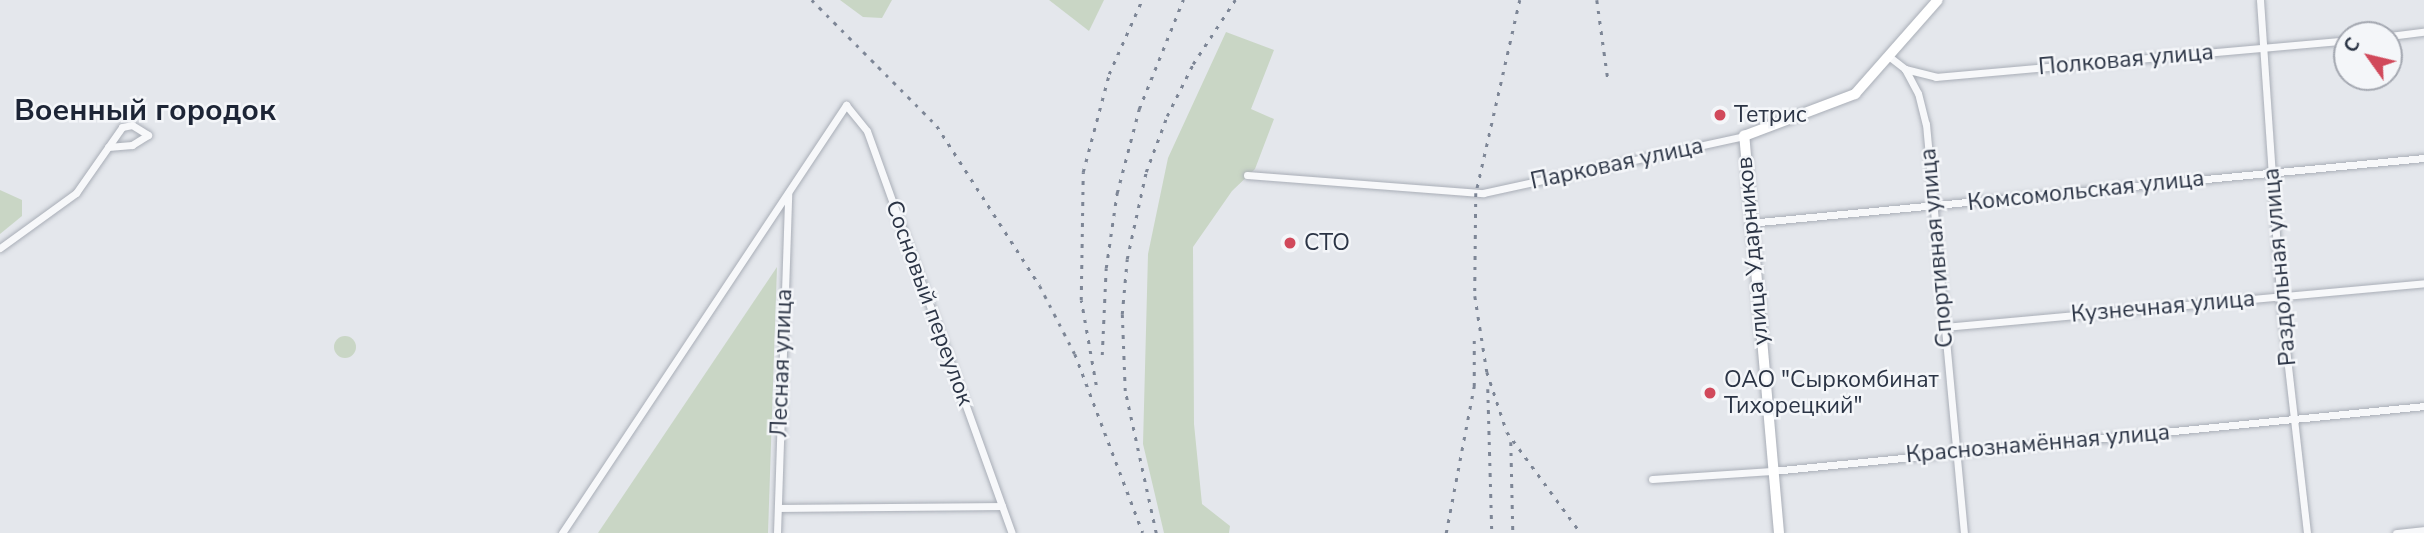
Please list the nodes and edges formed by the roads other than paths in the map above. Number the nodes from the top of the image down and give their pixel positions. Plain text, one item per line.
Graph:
1 (1938, 0) edge
2 (2260, 0) edge
3 (2424, 32) edge
4 (2403, 34) edge
5 (2333, 41) edge
6 (2262, 48) junction
7 (1891, 58) junction
8 (1905, 69) junction
9 (1744, 136) junction
10 (108, 147) junction
11 (2424, 158) edge
12 (2273, 172) junction
13 (1247, 175) dead end
14 (788, 193) junction
15 (1931, 207) junction
16 (1749, 223) junction
17 (0, 248) edge
18 (2424, 283) edge
19 (2280, 296) junction
20 (1945, 327) junction
21 (2424, 406) edge
22 (2294, 421) junction
23 (1953, 451) junction
24 (1772, 471) junction
25 (1652, 479) dead end
26 (1002, 506) junction
27 (778, 508) junction
28 (2424, 530) edge
29 (562, 533) edge
30 (776, 533) edge
31 (1012, 533) edge
32 (1779, 533) edge
33 (1964, 533) edge
34 (2306, 533) edge
35 (2396, 533) edge

1 - 7 main road, Парковая улица
2 - 6 street, Раздольная улица
3 - 4 street
5 - 6 street, Полковая улица
6 - 8 street, Полковая улица
6 - 12 street, Раздольная улица
7 - 8 street
7 - 9 main road, Парковая улица
8 - 15 street, Спортивная улица
9 - 13 street, Парковая улица
9 - 16 main road, улица Ударников
10 - 10 street
10 - 17 street
11 - 12 street, Комсомольская улица
12 - 15 street, Комсомольская улица
12 - 19 street, Раздольная улица
14 - 26 street, Сосновый переулок
14 - 27 street, Лесная улица
14 - 29 street
15 - 16 street, Комсомольская улица
15 - 20 street, Спортивная улица
16 - 24 main road, улица Ударников
18 - 19 street, Кузнечная улица
19 - 20 street, Кузнечная улица
19 - 22 street, Раздольная улица
20 - 23 street, Спортивная улица
21 - 22 street, Краснознамённая улица
22 - 23 street, Краснознамённая улица
22 - 34 street, Раздольная улица
23 - 24 street, Краснознамённая улица
23 - 33 street, Спортивная улица
24 - 25 street, Краснознамённая улица
24 - 32 main road, улица Ударников
26 - 27 street
26 - 31 street, Сосновый переулок
27 - 30 street, Лесная улица
28 - 35 street

